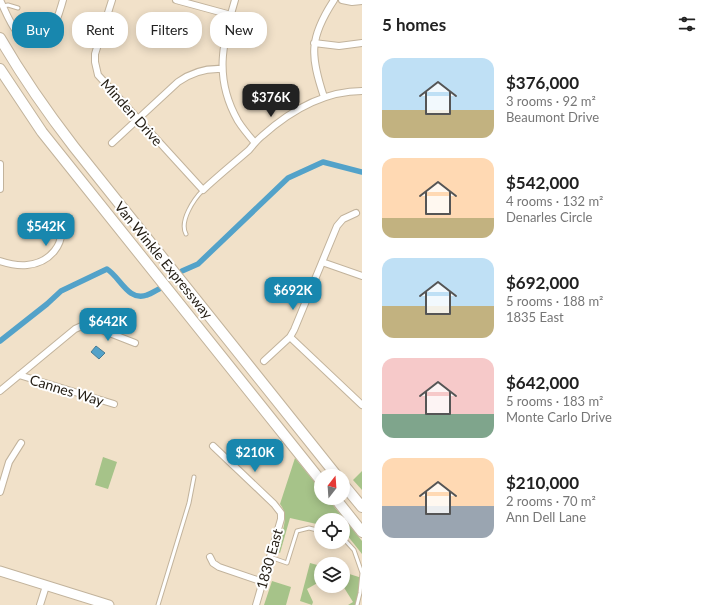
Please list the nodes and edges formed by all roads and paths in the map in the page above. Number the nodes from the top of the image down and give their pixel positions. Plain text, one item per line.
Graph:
1 (63, 0) edge
2 (112, 0) edge
3 (176, 0) edge
4 (235, 0) edge
5 (334, 0) edge
6 (342, 0) edge
7 (362, 1) edge
8 (1, 3) edge
9 (18, 8) dead end
10 (219, 12) edge
11 (231, 12) edge
12 (0, 38) edge
13 (314, 43) junction
14 (362, 43) edge
15 (224, 48) edge
16 (0, 69) edge
17 (222, 69) junction
18 (362, 91) edge
19 (324, 97) junction
20 (138, 119) junction
21 (112, 143) dead end
22 (255, 143) junction
23 (0, 164) edge
24 (0, 189) edge
25 (203, 190) junction
26 (356, 213) dead end
27 (59, 223) dead end
28 (186, 234) dead end
29 (0, 261) edge
30 (322, 262) junction
31 (362, 276) edge
32 (290, 337) junction
33 (135, 343) dead end
34 (264, 361) dead end
35 (19, 375) junction
36 (0, 391) edge
37 (114, 404) dead end
38 (362, 404) edge
39 (21, 443) dead end
40 (213, 446) dead end
41 (331, 469) edge
42 (314, 472) edge
43 (194, 477) dead end
44 (0, 492) edge
45 (350, 492) edge
46 (341, 505) edge
47 (362, 507) edge
48 (314, 529) edge
49 (362, 532) edge
50 (350, 546) edge
51 (270, 556) junction
52 (210, 557) dead end
53 (0, 571) edge
54 (263, 582) junction
55 (46, 586) junction
56 (361, 593) edge
57 (40, 605) edge
58 (109, 605) edge
59 (158, 605) edge
60 (256, 605) edge
61 (357, 605) edge

1 - 8 street
2 - 20 street, Minden Drive
3 - 10 street
4 - 11 street
5 - 13 street
6 - 7 street
8 - 9 lane
12 - 41 main road, Van Winkle Expressway
13 - 14 street
13 - 19 street
15 - 17 street
16 - 42 main road, Van Winkle Expressway
17 - 20 street
17 - 22 street
18 - 19 street
19 - 22 street
20 - 21 street
20 - 25 street, Minden Drive
22 - 25 street
23 - 24 street
25 - 28 lane
26 - 30 street
27 - 29 street
30 - 31 street
30 - 32 street
32 - 34 street
32 - 38 street
33 - 35 street
35 - 36 street
35 - 37 street, Cannes Way
39 - 44 street
40 - 51 street, 1830 East
43 - 59 lane
45 - 47 main road
46 - 49 main road
48 - 51 lane
50 - 56 lane
51 - 54 street, 1830 East
52 - 54 street
53 - 55 street
54 - 60 street, 1830 East
55 - 57 street
55 - 58 street
56 - 61 lane

